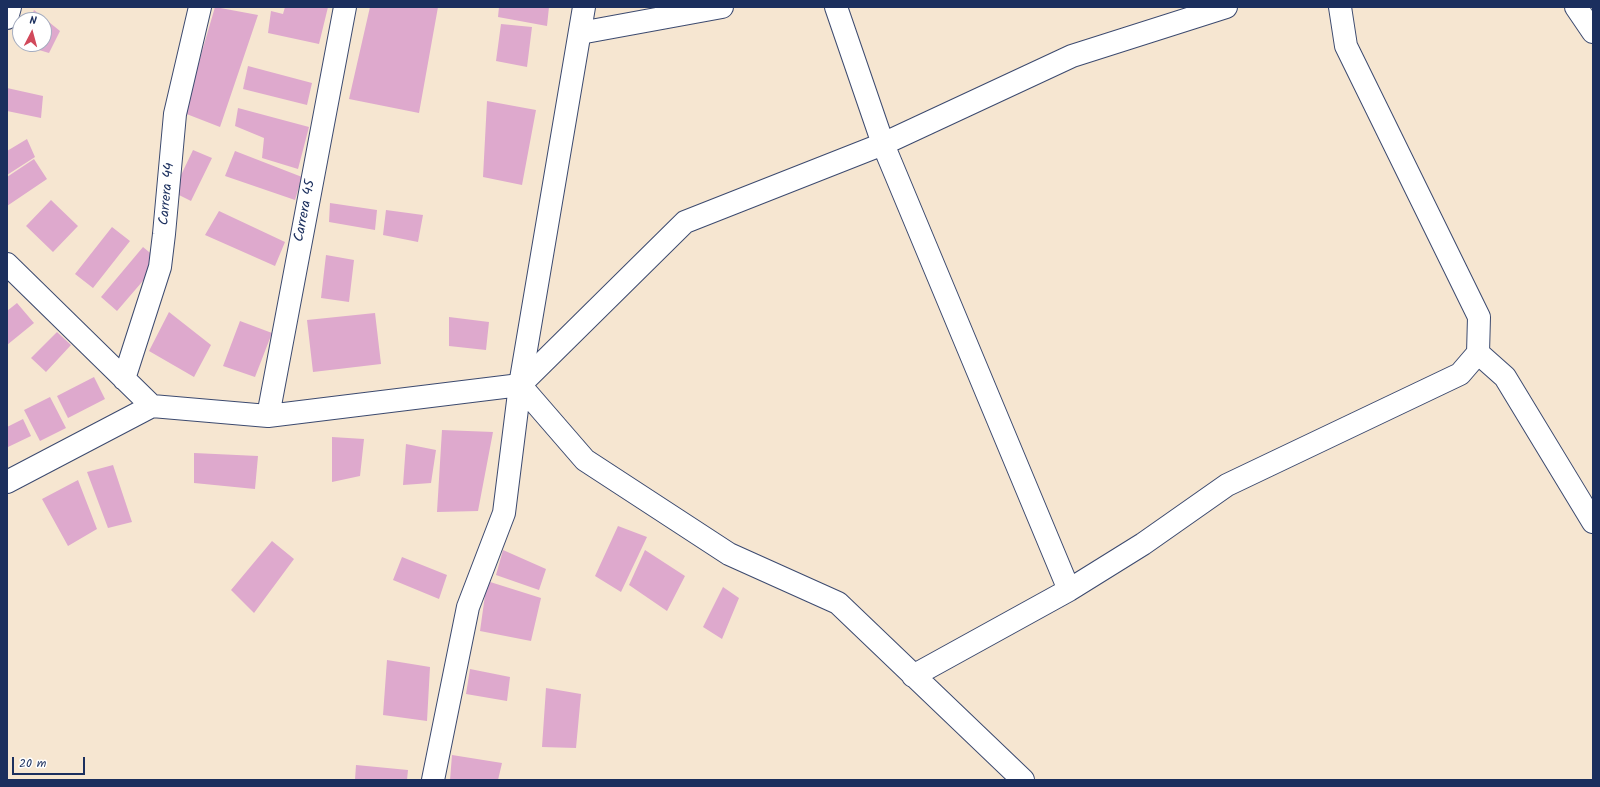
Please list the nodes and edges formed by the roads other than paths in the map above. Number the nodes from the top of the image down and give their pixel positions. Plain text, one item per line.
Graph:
1 (10, 7) edge
2 (200, 7) edge
3 (345, 7) edge
4 (584, 7) edge
5 (722, 7) edge
6 (836, 7) edge
7 (1226, 7) edge
8 (1340, 7) edge
9 (1576, 7) edge
10 (7, 18) edge
11 (1593, 32) edge
12 (580, 33) junction
13 (883, 144) junction
14 (7, 264) edge
15 (1478, 353) junction
16 (124, 379) junction
17 (520, 385) junction
18 (152, 406) junction
19 (268, 416) junction
20 (7, 482) edge
21 (1593, 522) edge
22 (1069, 590) junction
23 (913, 676) junction
24 (433, 780) edge
25 (1023, 780) edge

1 - 10 street
2 - 16 street, Carrera 44
3 - 19 street, Carrera 45
4 - 12 street
5 - 12 street
6 - 13 street
7 - 13 street
8 - 15 street
9 - 11 street
12 - 17 street
13 - 17 street
13 - 22 street
14 - 16 street
15 - 21 street
15 - 22 street
16 - 18 street
17 - 19 street
17 - 23 street
17 - 24 street
18 - 19 street
18 - 20 street
22 - 23 street
23 - 25 street

